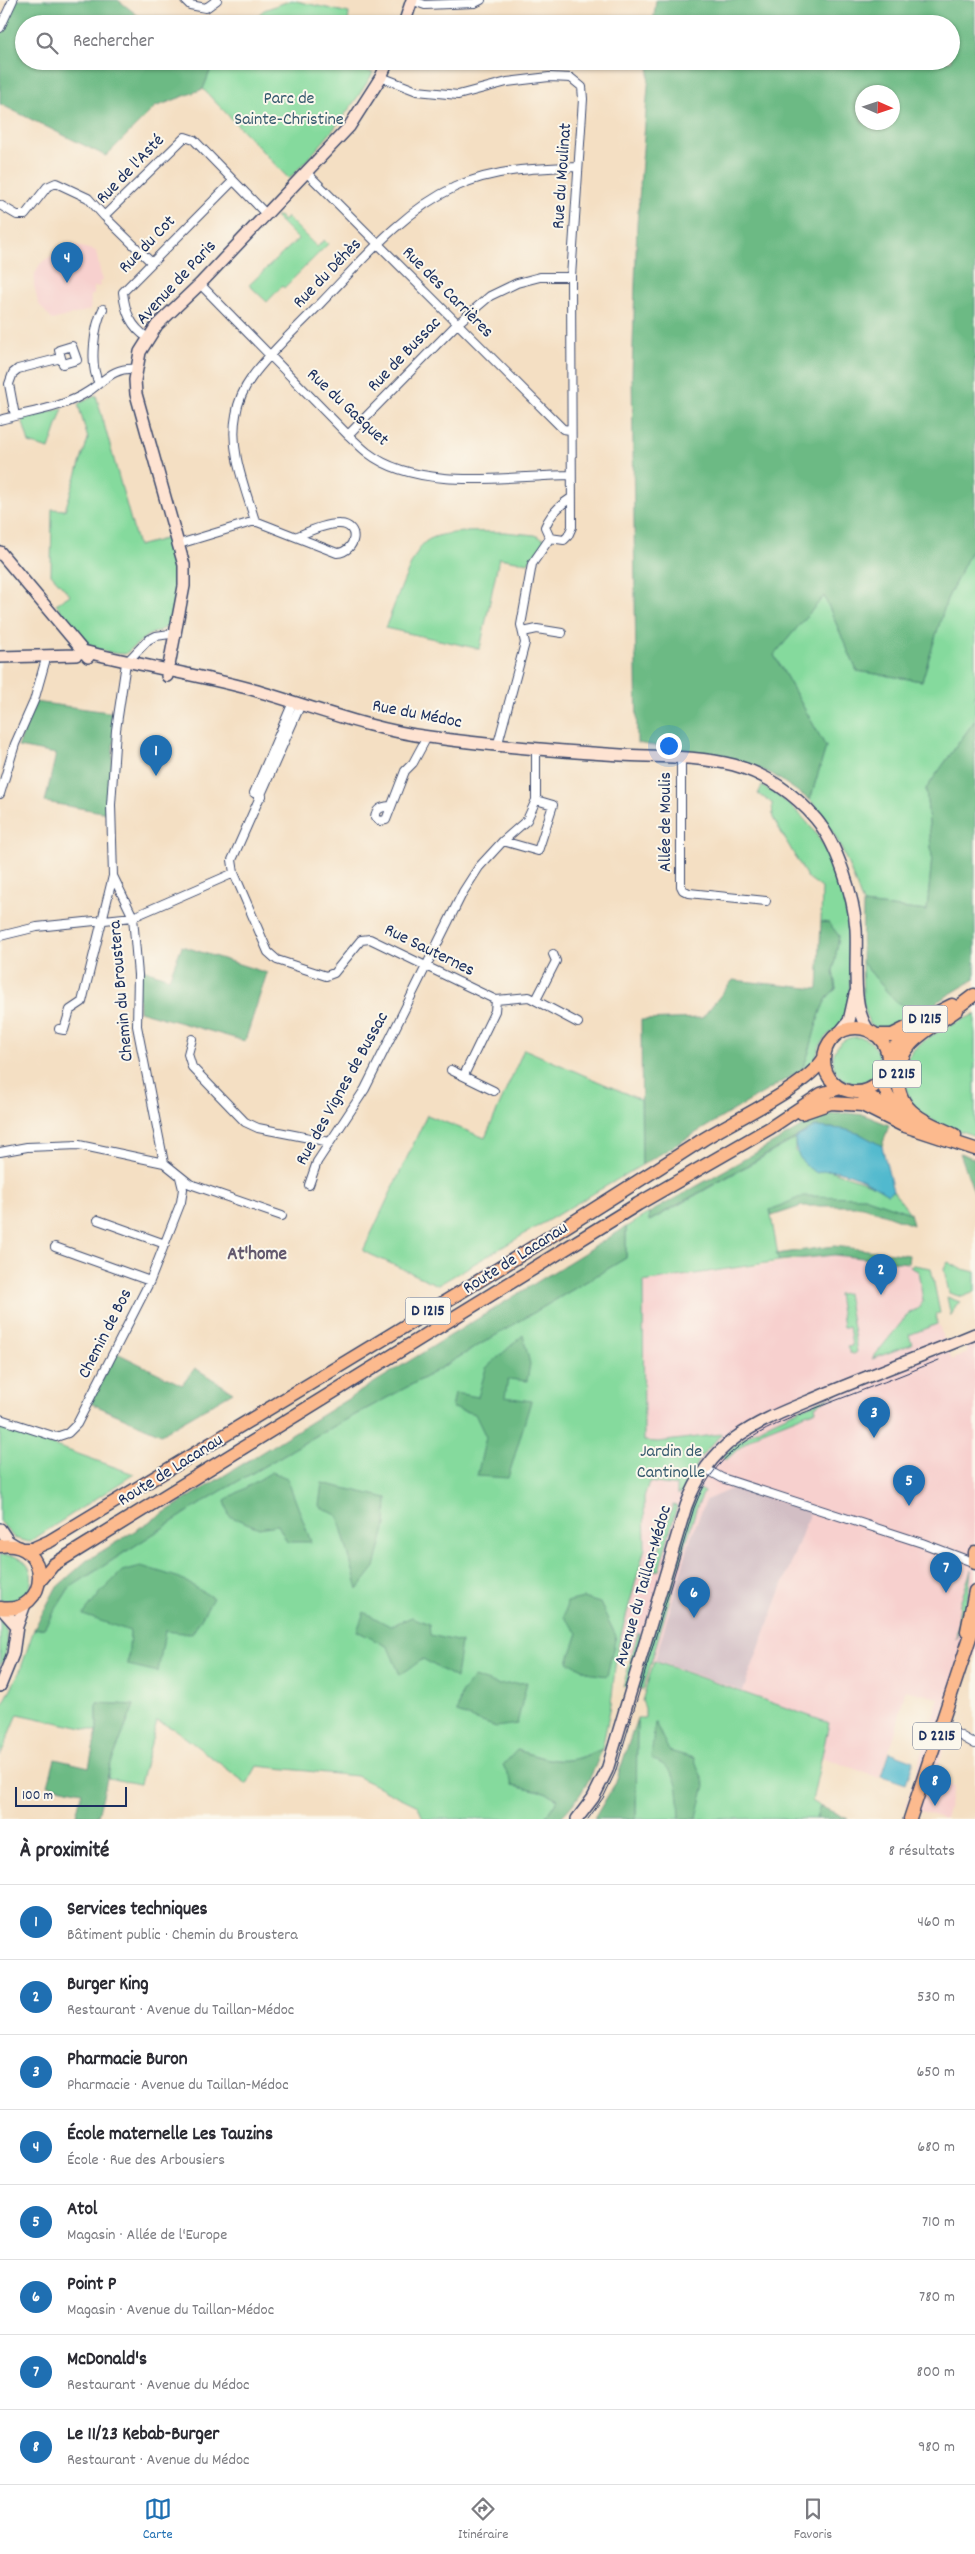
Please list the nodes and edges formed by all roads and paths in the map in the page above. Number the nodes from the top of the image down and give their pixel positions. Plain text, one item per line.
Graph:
1 (13, 0) edge
2 (186, 0) edge
3 (218, 0) edge
4 (412, 0) edge
5 (481, 0) edge
6 (407, 15) edge
7 (0, 28) edge
8 (385, 70) edge
9 (382, 77) junction
10 (577, 167) junction
11 (306, 172) junction
12 (233, 181) junction
13 (0, 205) edge
14 (266, 214) junction
15 (104, 216) junction
16 (378, 246) junction
17 (151, 262) junction
18 (571, 277) junction
19 (200, 284) junction
20 (103, 308) dead end
21 (457, 324) junction
22 (148, 338) junction
23 (270, 355) junction
24 (61, 358) dead end
25 (136, 369) junction
26 (99, 383) junction
27 (15, 416) junction
28 (0, 420) edge
29 (570, 430) junction
30 (348, 435) junction
31 (570, 474) junction
32 (571, 498) junction
33 (255, 521) junction
34 (298, 536) junction
35 (550, 538) junction
36 (179, 544) junction
37 (0, 552) edge
38 (523, 632) junction
39 (177, 633) junction
40 (562, 633) dead end
41 (83, 651) junction
42 (47, 655) junction
43 (0, 657) edge
44 (126, 666) junction
45 (168, 671) junction
46 (297, 703) junction
47 (427, 737) junction
48 (497, 746) junction
49 (536, 749) junction
50 (681, 758) junction
51 (0, 794) edge
52 (536, 800) junction
53 (390, 806) dead end
54 (503, 841) junction
55 (234, 873) junction
56 (113, 876) junction
57 (766, 901) dead end
58 (133, 917) junction
59 (101, 921) junction
60 (0, 936) edge
61 (553, 954) dead end
62 (426, 966) junction
63 (856, 985) junction
64 (974, 995) edge
65 (496, 1000) junction
66 (536, 1000) junction
67 (957, 1010) junction
68 (578, 1023) dead end
69 (59, 1029) dead end
70 (840, 1032) junction
71 (872, 1033) junction
72 (192, 1039) dead end
73 (824, 1058) junction
74 (888, 1061) junction
75 (450, 1070) dead end
76 (464, 1075) junction
77 (883, 1076) junction
78 (840, 1088) junction
79 (494, 1091) dead end
80 (859, 1092) junction
81 (770, 1128) junction
82 (920, 1132) junction
83 (955, 1135) junction
84 (330, 1142) junction
85 (975, 1142) edge
86 (975, 1149) edge
87 (0, 1152) edge
88 (164, 1163) junction
89 (180, 1176) junction
90 (309, 1185) dead end
91 (282, 1216) dead end
92 (98, 1220) dead end
93 (165, 1244) junction
94 (55, 1247) dead end
95 (150, 1280) junction
96 (975, 1326) edge
97 (975, 1334) edge
98 (798, 1404) junction
99 (0, 1419) edge
100 (706, 1469) junction
101 (0, 1529) edge
102 (0, 1546) edge
103 (20, 1548) junction
104 (975, 1553) edge
105 (954, 1554) junction
106 (975, 1563) edge
107 (39, 1582) junction
108 (975, 1591) edge
109 (25, 1604) junction
110 (0, 1608) edge
111 (975, 1622) edge
112 (17, 1626) junction
113 (970, 1655) edge
114 (0, 1686) edge
115 (941, 1725) junction
116 (975, 1744) edge
117 (577, 1819) edge
118 (910, 1819) edge

1 - 7 street
2 - 3 street
4 - 5 street
4 - 6 street
8 - 9 street, Avenue de Paris
9 - 10 street, Rue du Moulinat
9 - 11 street, Avenue de Paris
10 - 16 street, Rue du Déhès
10 - 18 street, Rue du Moulinat
11 - 14 street, Avenue de Paris
11 - 16 street, Rue des Carrières
12 - 14 street, Rue de l'Asté
12 - 15 street, Rue de l'Asté
12 - 17 street, Rue du Cot
13 - 15 street
14 - 19 street, Avenue de Paris
15 - 17 street, Rue de l'Asté
16 - 21 street, Rue des Carrières
16 - 23 street, Rue du Déhès
17 - 22 street, Rue du Cot
18 - 21 street, Rue de Bussac
18 - 29 street, Rue du Moulinat
19 - 22 street, Avenue de Paris
19 - 23 street, Rue du Gasquet
20 - 26 street
21 - 29 street, Rue des Carrières
21 - 30 street, Rue de Bussac
22 - 25 street, Avenue de Paris
23 - 30 street, Rue du Gasquet
23 - 33 street, Rue du Déhès
24 - 27 street
25 - 26 street
25 - 36 street, Avenue de Paris
26 - 27 street
27 - 28 street
29 - 31 street, Rue du Moulinat
30 - 31 street, Rue du Gasquet
31 - 32 street, Rue du Moulinat
32 - 35 street
32 - 35 street, Rue du Moulinat
33 - 34 street
33 - 36 street
34 - 34 street
35 - 38 street
36 - 39 street, Avenue de Paris
37 - 41 street, Rue du Médoc
38 - 40 street
38 - 48 street
39 - 44 street
39 - 45 street, Avenue de Paris
41 - 42 street
41 - 44 street, Rue du Médoc
42 - 43 street
42 - 51 street
44 - 45 street, Rue du Médoc
44 - 56 street, Chemin du Broustera
45 - 46 street, Rue du Médoc
46 - 47 street, Rue du Médoc
46 - 55 street, Rue Sauternes
47 - 48 street, Rue du Médoc
47 - 53 street
48 - 49 street, Rue du Médoc
49 - 50 street, Rue du Médoc
49 - 52 street, Rue des Vignes de Bussac
50 - 57 street, Allée de Moulis
50 - 63 street, Rue du Médoc
52 - 54 street, Rue des Vignes de Bussac
52 - 54 street
54 - 62 street, Rue des Vignes de Bussac
55 - 58 street
55 - 62 street, Rue Sauternes
56 - 58 street, Chemin du Broustera
56 - 59 street
58 - 59 street
58 - 88 street, Chemin du Broustera
59 - 60 street
59 - 69 street
61 - 66 street
62 - 65 street, Rue Sauternes
62 - 84 street, Rue des Vignes de Bussac
63 - 70 street, Rue du Médoc
63 - 71 street, Rue du Médoc
64 - 67 main road, D 1215
64 - 71 main road, D 1215
65 - 66 street
65 - 76 street
66 - 68 street
67 - 74 main road, D 1215
67 - 83 main road, D 2215
70 - 71 main road
70 - 73 main road
71 - 74 main road
72 - 84 street
73 - 78 main road
73 - 103 main road, Route de Lacanau / D 1215
74 - 77 main road
75 - 76 street
76 - 79 street
77 - 80 main road
77 - 83 main road, D 2215
78 - 80 main road
78 - 81 main road, Route de Lacanau / D 1215
80 - 82 main road, D 2215
81 - 82 main road, D 2215
81 - 107 main road, Route de Lacanau / D 1215
82 - 86 main road, D 2215
83 - 85 main road, D 2215
84 - 90 street, Rue des Vignes de Bussac
87 - 88 street
88 - 89 street
89 - 91 street
89 - 93 street, Chemin de Bos
92 - 93 street
93 - 95 street, Chemin de Bos
94 - 95 street
95 - 99 street, Chemin de Bos
96 - 98 street, Avenue du Taillan-Médoc
97 - 98 street, Avenue du Taillan-Médoc
98 - 100 street, Avenue du Taillan-Médoc
100 - 105 street
100 - 117 street, Avenue du Taillan-Médoc
101 - 103 street
102 - 103 main road, Route de Lacanau
103 - 107 main road
104 - 105 street
104 - 106 main road
105 - 106 street
107 - 109 main road, Route de Lacanau
108 - 113 main road, D 2215
109 - 110 main road
109 - 112 street
110 - 112 street
111 - 113 main road, D 2215
112 - 114 street
113 - 115 main road, D 2215
115 - 116 street
115 - 118 main road, D 2215

